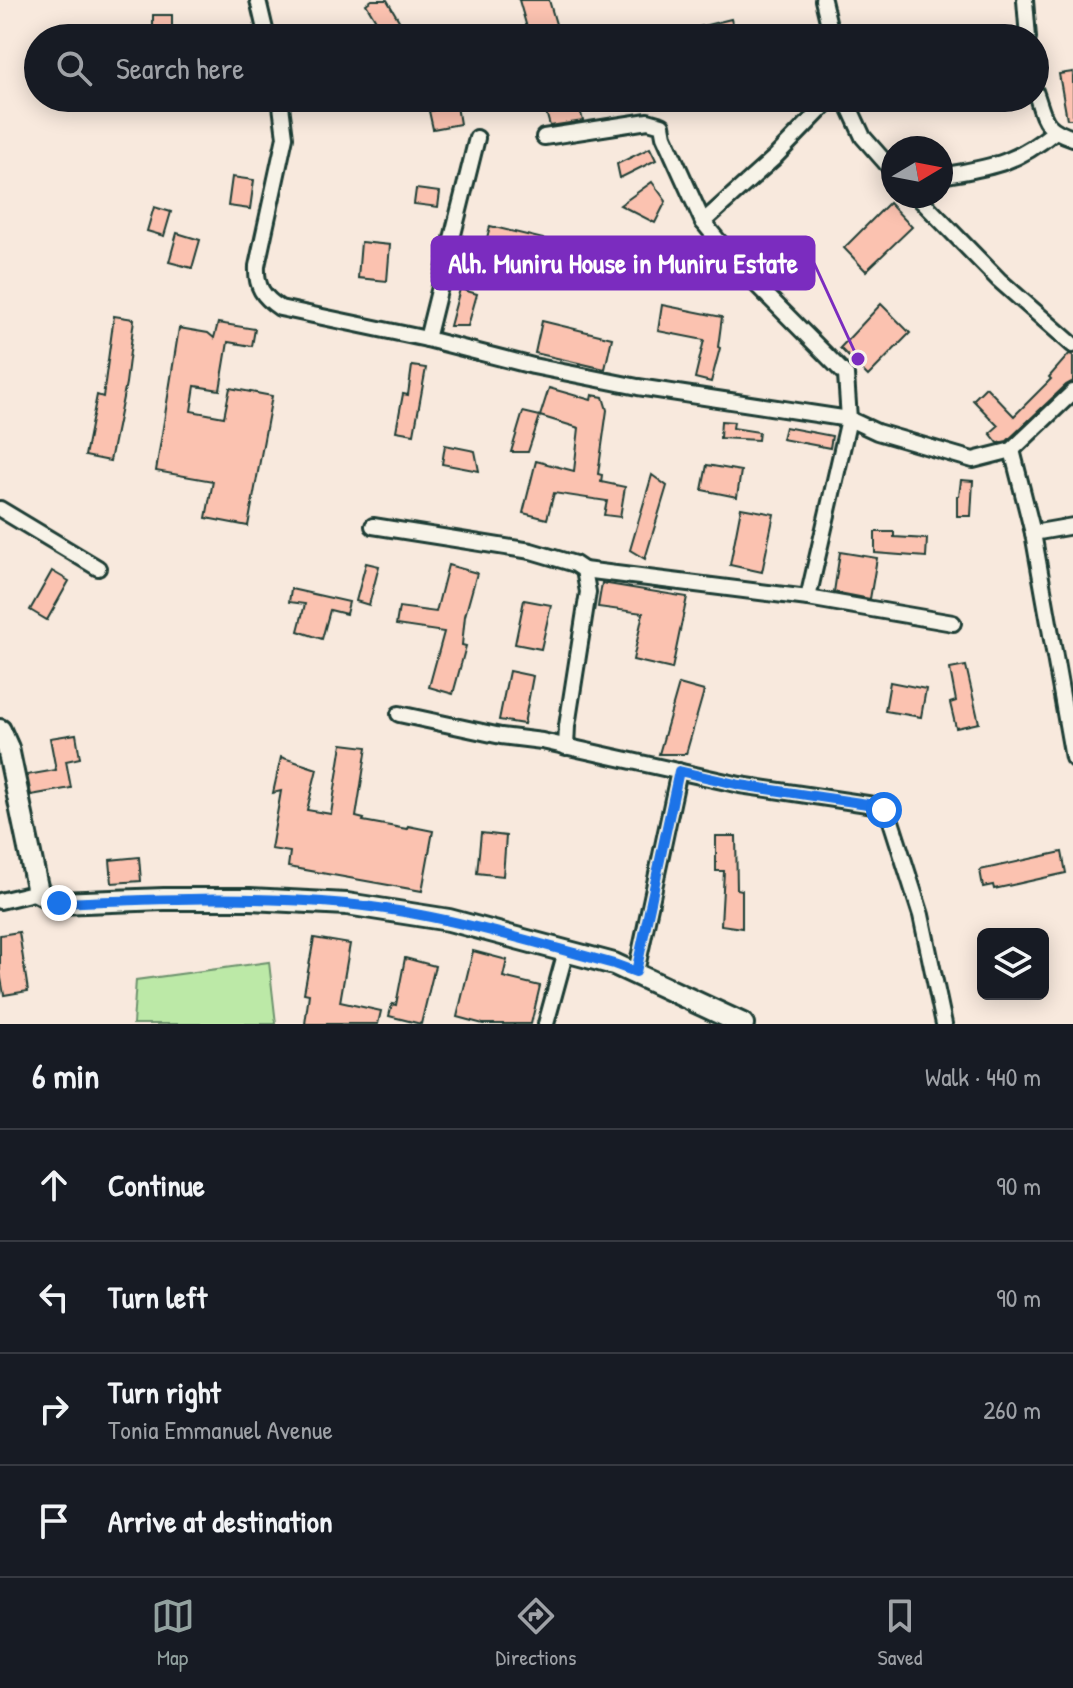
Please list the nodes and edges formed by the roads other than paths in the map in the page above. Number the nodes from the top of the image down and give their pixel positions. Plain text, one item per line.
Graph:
1 (258, 0) edge
2 (823, 0) edge
3 (1025, 0) edge
4 (264, 24) edge
5 (829, 24) edge
6 (1027, 24) edge
7 (282, 112) edge
8 (818, 112) edge
9 (851, 112) edge
10 (1041, 112) edge
11 (1054, 132) junction
12 (544, 137) dead end
13 (477, 138) dead end
14 (1073, 138) edge
15 (881, 157) edge
16 (953, 174) edge
17 (929, 208) edge
18 (703, 222) junction
19 (427, 339) junction
20 (1073, 345) edge
21 (1073, 392) edge
22 (849, 419) junction
23 (1012, 450) junction
24 (0, 509) edge
25 (373, 526) dead end
26 (1073, 526) edge
27 (1033, 533) junction
28 (98, 568) dead end
29 (584, 570) junction
30 (808, 598) junction
31 (953, 623) dead end
32 (399, 714) dead end
33 (0, 730) edge
34 (566, 747) junction
35 (1073, 758) edge
36 (679, 771) junction
37 (38, 892) junction
38 (0, 901) edge
39 (566, 951) junction
40 (636, 972) junction
41 (546, 1024) edge
42 (743, 1024) edge
43 (944, 1024) edge

1 - 4 street
2 - 5 street
3 - 6 street
7 - 19 street
8 - 18 street
9 - 15 street
10 - 11 street
11 - 14 street
11 - 16 street
12 - 18 street
13 - 19 street
17 - 20 street
18 - 22 street
19 - 22 street
21 - 23 street
22 - 23 street
22 - 30 street
23 - 27 street
24 - 28 street
25 - 29 street
26 - 27 street
27 - 35 street
29 - 30 street
29 - 34 street
30 - 31 street
32 - 34 street
33 - 37 street
34 - 36 street
36 - 40 street
36 - 43 street
37 - 38 street
37 - 39 street
39 - 40 street
39 - 41 street
40 - 42 street

